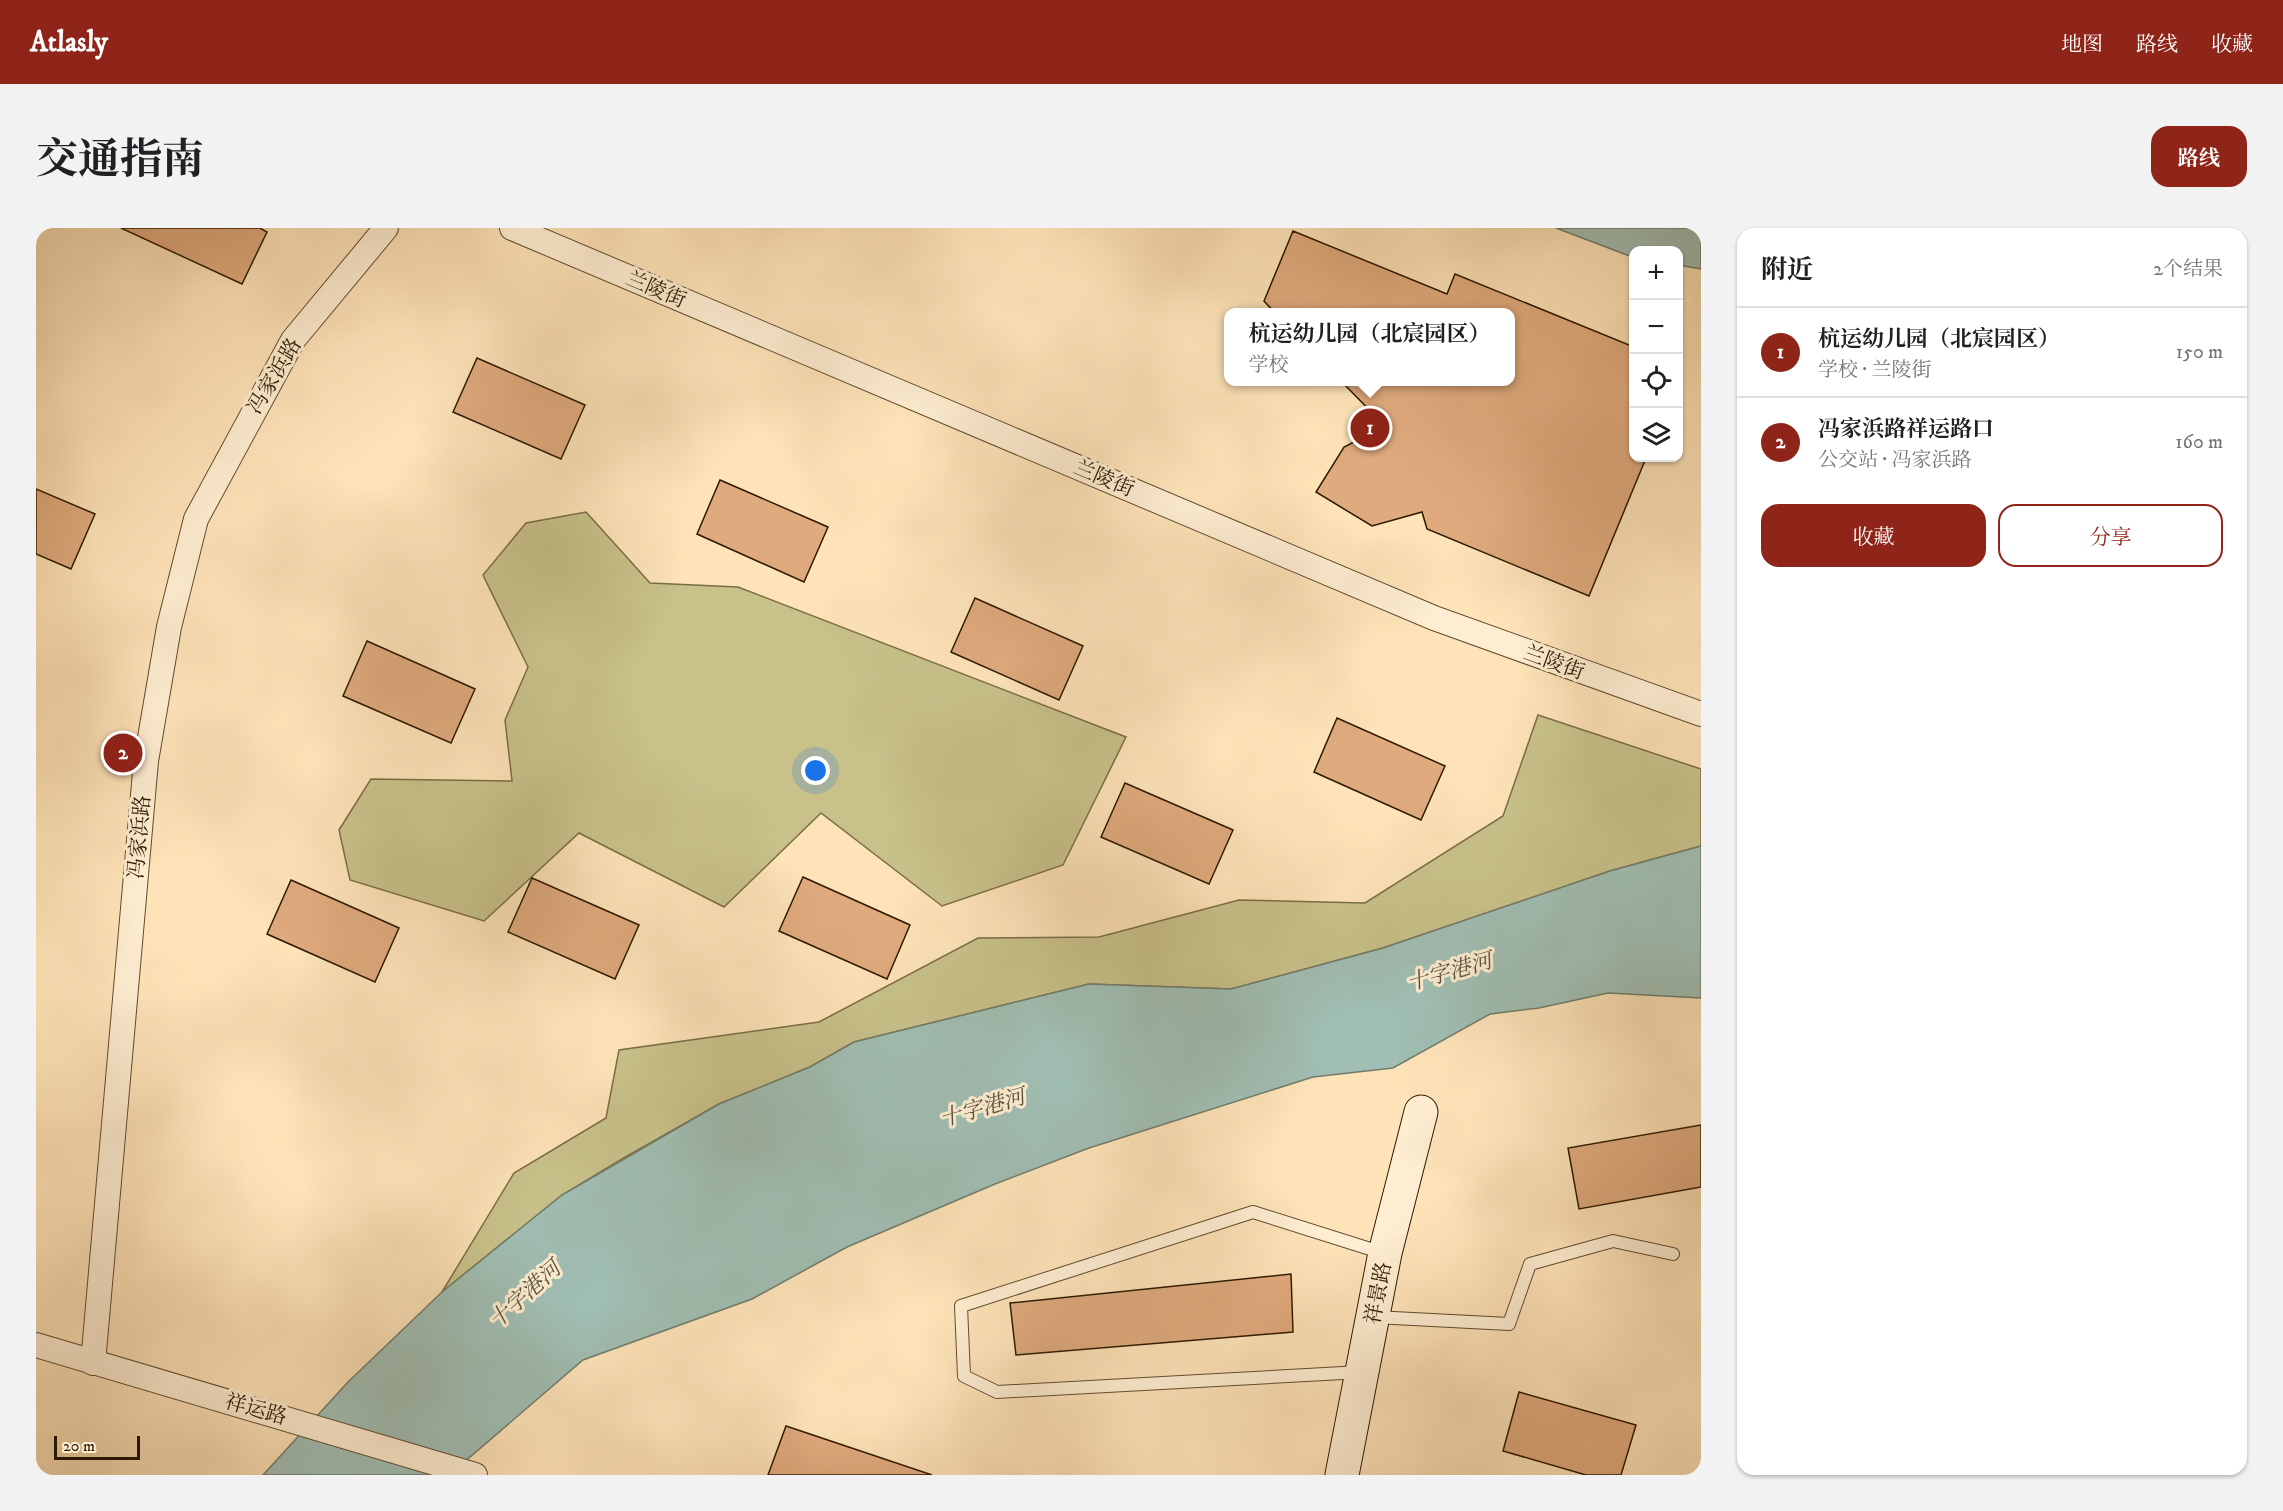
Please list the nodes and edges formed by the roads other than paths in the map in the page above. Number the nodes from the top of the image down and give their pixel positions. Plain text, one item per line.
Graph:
1 (386, 228) edge
2 (512, 228) edge
3 (1701, 714) edge
4 (1421, 1112) dead end
5 (1385, 1253) junction
6 (1673, 1254) dead end
7 (1373, 1317) junction
8 (36, 1345) edge
9 (93, 1363) junction
10 (1362, 1372) junction
11 (475, 1475) edge
12 (1342, 1475) edge

1 - 9 street, 冯家浜路
2 - 3 street, 兰陵街
4 - 5 street, 祥景路
5 - 7 street, 祥景路
5 - 10 lane
6 - 7 lane
7 - 10 street, 祥景路
8 - 9 street, 祥运路
9 - 11 street, 祥运路
10 - 12 street, 祥景路

